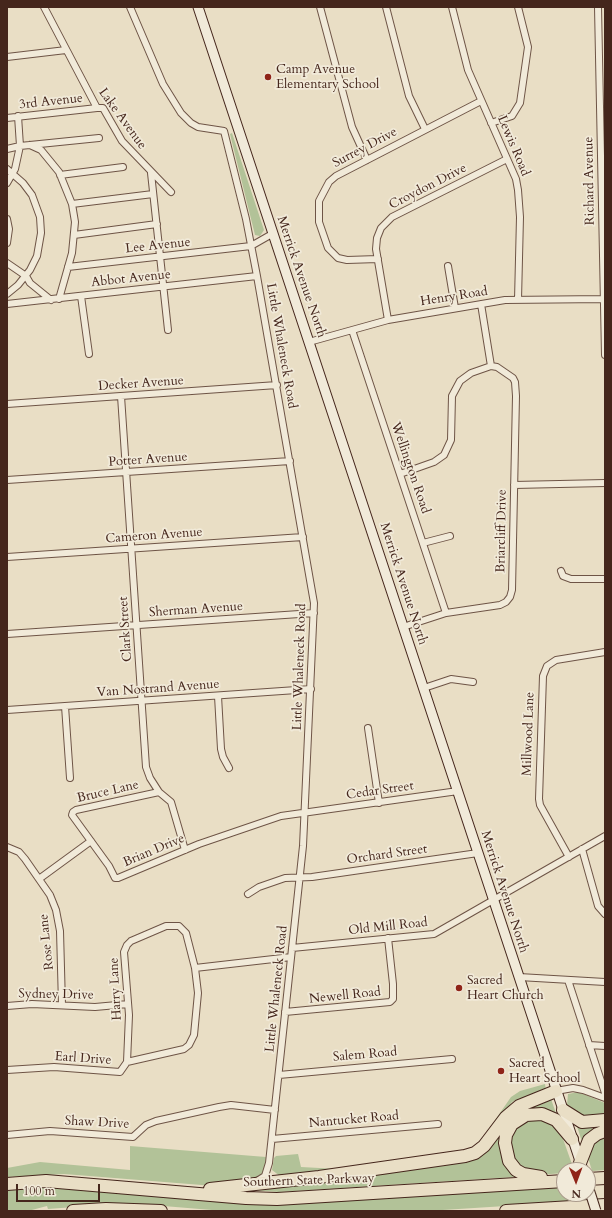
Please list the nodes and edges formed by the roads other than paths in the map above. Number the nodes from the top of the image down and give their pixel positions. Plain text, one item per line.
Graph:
1 (44, 7) edge
2 (130, 7) edge
3 (198, 7) edge
4 (320, 7) edge
5 (386, 7) edge
6 (452, 7) edge
7 (518, 7) edge
8 (598, 7) edge
9 (66, 50) junction
10 (7, 57) edge
11 (481, 101) junction
12 (97, 108) junction
13 (18, 116) junction
14 (7, 118) edge
15 (492, 123) junction
16 (425, 129) junction
17 (99, 138) dead end
18 (30, 145) junction
19 (20, 146) junction
20 (7, 149) edge
21 (507, 159) junction
22 (367, 160) junction
23 (123, 167) dead end
24 (7, 169) edge
25 (13, 173) junction
26 (151, 173) junction
27 (60, 175) junction
28 (7, 183) edge
29 (171, 192) dead end
30 (153, 194) junction
31 (72, 204) junction
32 (7, 219) edge
33 (157, 224) junction
34 (272, 234) junction
35 (74, 235) junction
36 (7, 243) edge
37 (251, 246) junction
38 (161, 256) junction
39 (378, 260) junction
40 (7, 263) edge
41 (448, 266) dead end
42 (68, 267) junction
43 (26, 276) junction
44 (257, 276) junction
45 (164, 287) junction
46 (7, 294) edge
47 (81, 296) junction
48 (59, 299) junction
49 (604, 299) edge
50 (51, 300) junction
51 (518, 300) junction
52 (7, 304) edge
53 (481, 304) junction
54 (455, 308) junction
55 (388, 320) junction
56 (168, 330) dead end
57 (352, 330) junction
58 (309, 342) junction
59 (89, 354) dead end
60 (605, 356) edge
61 (491, 366) junction
62 (277, 385) junction
63 (121, 396) junction
64 (7, 404) edge
65 (290, 461) junction
66 (126, 472) junction
67 (400, 474) junction
68 (7, 480) edge
69 (605, 483) edge
70 (514, 484) junction
71 (450, 536) dead end
72 (303, 537) junction
73 (423, 543) junction
74 (131, 549) junction
75 (7, 557) edge
76 (561, 571) dead end
77 (605, 579) edge
78 (314, 613) junction
79 (446, 613) junction
80 (136, 625) junction
81 (403, 627) junction
82 (7, 634) edge
83 (605, 652) edge
84 (473, 682) dead end
85 (424, 688) junction
86 (311, 689) junction
87 (218, 696) junction
88 (142, 701) junction
89 (65, 706) junction
90 (7, 710) edge
91 (368, 728) dead end
92 (228, 768) dead end
93 (70, 778) dead end
94 (458, 791) junction
95 (159, 792) junction
96 (379, 803) junction
97 (305, 813) junction
98 (605, 836) edge
99 (91, 841) junction
100 (7, 847) edge
101 (582, 849) junction
102 (185, 850) junction
103 (478, 853) junction
104 (569, 857) junction
105 (300, 877) junction
106 (39, 879) junction
107 (248, 894) dead end
108 (494, 901) junction
109 (605, 914) edge
110 (388, 938) junction
111 (292, 948) junction
112 (291, 957) junction
113 (195, 968) junction
114 (519, 977) junction
115 (568, 980) junction
116 (605, 982) edge
117 (128, 1004) junction
118 (62, 1005) junction
119 (7, 1006) edge
120 (285, 1012) junction
121 (589, 1045) junction
122 (605, 1046) edge
123 (452, 1059) dead end
124 (127, 1062) junction
125 (7, 1070) edge
126 (279, 1075) junction
127 (556, 1091) junction
128 (605, 1093) edge
129 (605, 1098) edge
130 (275, 1110) junction
131 (562, 1110) junction
132 (605, 1120) edge
133 (438, 1124) dead end
134 (605, 1131) edge
135 (7, 1135) edge
136 (272, 1139) junction
137 (572, 1139) junction
138 (579, 1162) edge
139 (582, 1162) edge
140 (269, 1163) junction
141 (300, 1179) junction
142 (556, 1179) edge
143 (597, 1180) edge
144 (556, 1181) edge
145 (7, 1184) edge
146 (241, 1186) junction
147 (114, 1187) junction
148 (605, 1205) edge
149 (583, 1206) junction
150 (73, 1211) edge
151 (161, 1211) edge
152 (506, 1211) edge
153 (565, 1211) edge
154 (596, 1211) edge

1 - 9 street, Lake Avenue
2 - 37 street, Little Whaleneck Road
3 - 34 main road, Merrick Avenue North
4 - 22 street
5 - 16 street
6 - 11 street, Lewis Road
7 - 15 street
8 - 49 street, Richard Avenue
9 - 10 street
9 - 12 street, Lake Avenue
11 - 15 street, Lewis Road
11 - 16 street, Surrey Drive
12 - 13 street, 3rd Avenue
12 - 26 street, Lake Avenue
13 - 14 street, 3rd Avenue
13 - 19 street
15 - 21 street, Lewis Road
16 - 22 street, Surrey Drive
17 - 18 street
18 - 19 street
18 - 27 street
19 - 20 street
19 - 25 street
21 - 39 street, Croydon Drive
21 - 51 street, Lewis Road
22 - 39 street, Surrey Drive
23 - 27 street
24 - 25 street
25 - 28 street
25 - 43 street
26 - 29 street, Lake Avenue
26 - 30 street
27 - 31 street
30 - 31 street
30 - 33 street
31 - 35 street
32 - 36 street
33 - 35 street
33 - 38 street
34 - 37 street
34 - 58 main road, Merrick Avenue North
35 - 42 street
37 - 38 street, Lee Avenue
37 - 44 street, Little Whaleneck Road
38 - 42 street, Lee Avenue
38 - 45 street
39 - 55 street, Croydon Drive
40 - 43 street
41 - 54 street
42 - 48 street
43 - 46 street
43 - 50 street
44 - 45 street, Abbot Avenue
44 - 62 street, Little Whaleneck Road
45 - 47 street, Abbot Avenue
45 - 56 street
47 - 48 street, Abbot Avenue
47 - 59 street
48 - 50 street, Abbot Avenue
49 - 51 street, Henry Road
49 - 60 street, Richard Avenue
50 - 52 street, Abbot Avenue
51 - 53 street, Henry Road
53 - 54 street, Henry Road
53 - 61 street
54 - 55 street, Henry Road
55 - 57 street, Henry Road
57 - 58 street, Henry Road
57 - 67 street, Wellington Road
58 - 81 main road, Merrick Avenue North
61 - 67 street
61 - 70 street, Briarcliff Drive
62 - 63 street, Decker Avenue
62 - 65 street, Little Whaleneck Road
63 - 64 street, Decker Avenue
63 - 66 street, Clark Street
65 - 66 street, Potter Avenue
65 - 72 street, Little Whaleneck Road
66 - 68 street, Potter Avenue
66 - 74 street, Clark Street
67 - 73 street, Wellington Road
69 - 70 street
70 - 79 street, Briarcliff Drive
71 - 73 street
72 - 74 street, Cameron Avenue
72 - 78 street, Little Whaleneck Road
73 - 79 street, Wellington Road
74 - 75 street, Cameron Avenue
74 - 80 street, Clark Street
76 - 77 street
78 - 80 street, Sherman Avenue
78 - 86 street, Little Whaleneck Road
79 - 81 street, Briarcliff Drive
80 - 82 street, Sherman Avenue
80 - 88 street, Clark Street
81 - 85 main road, Merrick Avenue North
83 - 104 street, Millwood Lane
84 - 85 street
85 - 94 main road, Merrick Avenue North
86 - 87 street, Van Nostrand Avenue
86 - 97 street, Little Whaleneck Road
87 - 88 street, Van Nostrand Avenue
87 - 92 street
88 - 89 street, Van Nostrand Avenue
88 - 95 street, Clark Street
89 - 90 street, Van Nostrand Avenue
89 - 93 street
91 - 96 street
94 - 96 street, Cedar Street
94 - 103 main road, Merrick Avenue North
95 - 99 street, Bruce Lane
95 - 102 street, Clark Street
96 - 97 street, Cedar Street
97 - 102 street, Brian Drive
97 - 105 street, Little Whaleneck Road
98 - 101 street, Old Mill Road
99 - 102 street, Brian Drive
99 - 106 street
100 - 106 street, Rose Lane
101 - 104 street, Old Mill Road
101 - 109 street
103 - 105 street, Orchard Street
103 - 108 main road, Merrick Avenue North
104 - 108 street, Old Mill Road
105 - 107 street, Orchard Street
105 - 111 street, Little Whaleneck Road
106 - 118 street, Rose Lane
108 - 110 street, Old Mill Road
108 - 114 main road, Merrick Avenue North
110 - 111 street, Old Mill Road
110 - 120 street, Newell Road
111 - 112 street, Little Whaleneck Road
112 - 113 street
112 - 120 street, Little Whaleneck Road
113 - 117 street, Harry Lane
113 - 124 street, Earl Drive
114 - 115 street
114 - 127 main road, Merrick Avenue North
115 - 116 street
115 - 121 street
117 - 118 street, Sydney Drive
117 - 124 street, Harry Lane
118 - 119 street, Sydney Drive
120 - 126 street, Little Whaleneck Road
121 - 122 street
121 - 128 street
123 - 126 street, Salem Road
124 - 125 street, Earl Drive
126 - 130 street, Little Whaleneck Road
127 - 129 street
127 - 131 main road, Merrick Avenue North
127 - 141 highway
130 - 135 street, Shaw Drive
130 - 136 street, Little Whaleneck Road
131 - 132 highway
131 - 137 main road, Merrick Avenue North
133 - 136 street, Nantucket Road
134 - 139 highway
136 - 140 street, Little Whaleneck Road
137 - 138 main road, Merrick Avenue North
137 - 142 highway
140 - 141 street
140 - 146 street, Little Whaleneck Road
141 - 146 highway
143 - 154 main road, bridge
144 - 147 highway, Southern State Parkway
145 - 147 highway, Southern State Parkway
146 - 147 highway
148 - 149 highway
149 - 152 highway
149 - 153 highway
150 - 151 highway

